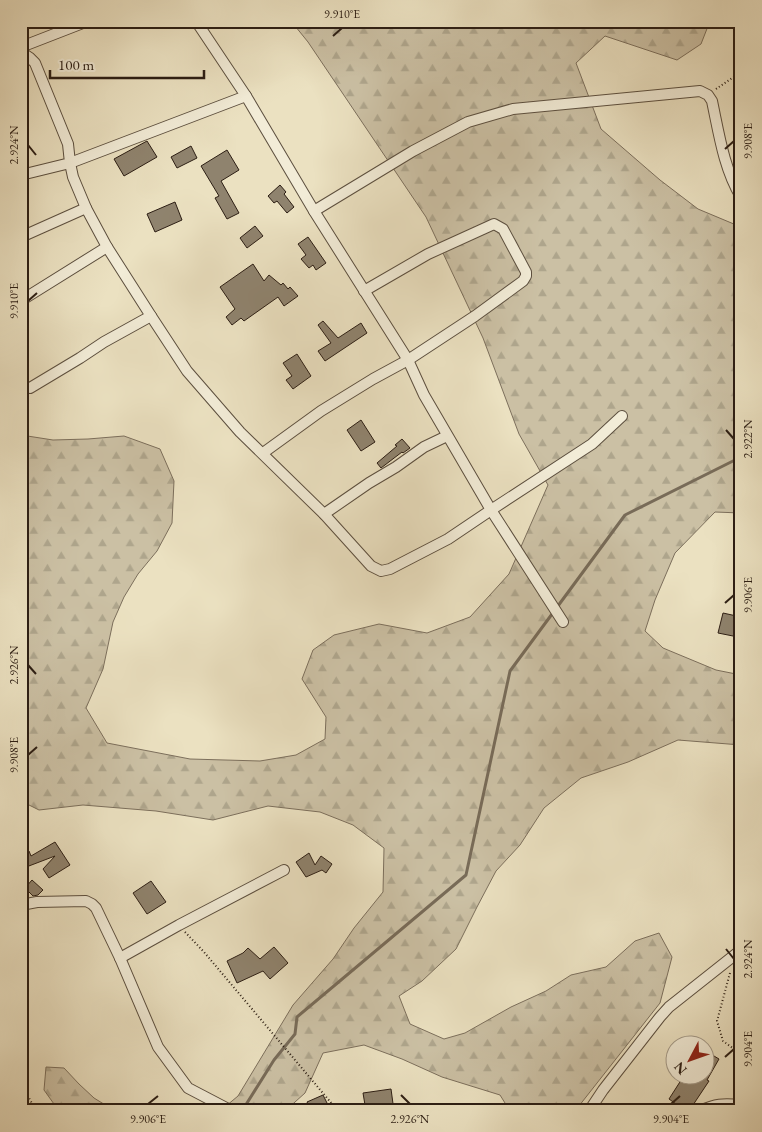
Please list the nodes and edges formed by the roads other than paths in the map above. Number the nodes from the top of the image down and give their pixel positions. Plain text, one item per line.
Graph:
1 (88, 21) edge
2 (196, 21) edge
3 (21, 46) edge
4 (21, 52) edge
5 (246, 96) junction
6 (70, 163) junction
7 (21, 176) edge
8 (741, 198) edge
9 (86, 208) junction
10 (314, 211) junction
11 (21, 237) edge
12 (107, 247) junction
13 (364, 291) junction
14 (22, 300) edge
15 (151, 316) junction
16 (408, 360) junction
17 (30, 388) dead end
18 (622, 416) dead end
19 (447, 436) junction
20 (263, 453) junction
21 (491, 510) junction
22 (324, 514) junction
23 (562, 622) dead end
24 (284, 870) dead end
25 (21, 905) edge
26 (737, 953) edge
27 (120, 958) junction
28 (741, 1105) edge
29 (591, 1110) edge
30 (232, 1111) edge
31 (699, 1111) edge

1 - 3 street
2 - 5 street
4 - 6 street
5 - 6 street
5 - 10 street
6 - 7 street
6 - 9 street
8 - 10 street
9 - 11 street
9 - 12 street
10 - 13 street
12 - 14 street
12 - 15 street
13 - 16 street
13 - 16 street
15 - 17 street
15 - 20 street
16 - 19 street
16 - 20 street
18 - 21 street
19 - 21 street
19 - 22 street
20 - 22 street
21 - 22 street
21 - 23 street
24 - 27 street
25 - 27 street
26 - 29 street
27 - 30 street
28 - 31 street

